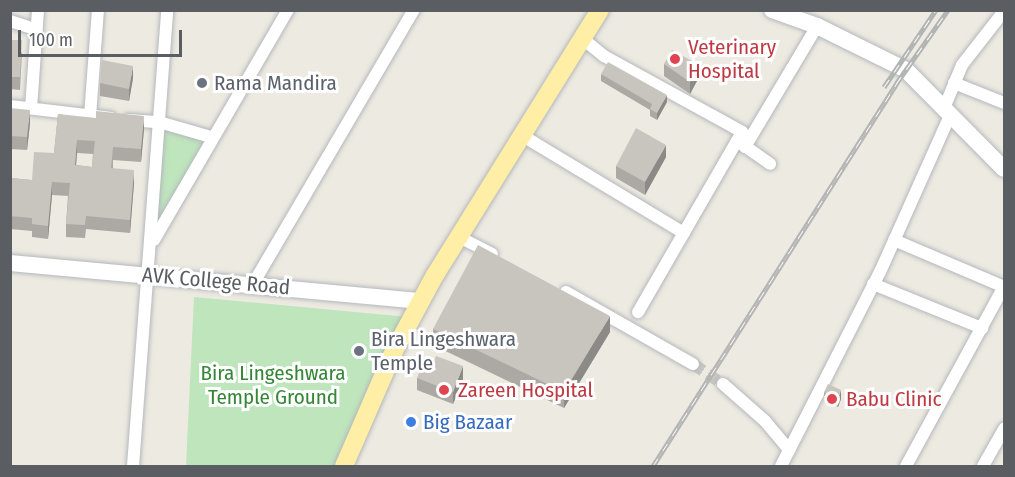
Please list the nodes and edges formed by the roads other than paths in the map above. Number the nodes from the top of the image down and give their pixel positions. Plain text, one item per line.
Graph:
1 (38, 10) edge
2 (98, 10) edge
3 (166, 10) edge
4 (288, 10) edge
5 (414, 10) edge
6 (600, 10) edge
7 (772, 10) edge
8 (1005, 11) edge
9 (10, 21) edge
10 (817, 26) junction
11 (37, 30) junction
12 (583, 39) junction
13 (954, 83) junction
14 (1005, 103) edge
15 (10, 106) edge
16 (31, 108) junction
17 (948, 110) junction
18 (90, 116) junction
19 (159, 122) junction
20 (523, 136) junction
21 (212, 137) junction
22 (741, 144) junction
23 (770, 164) dead end
24 (1005, 169) edge
25 (684, 233) junction
26 (459, 237) junction
27 (894, 240) junction
28 (152, 244) junction
29 (504, 260) edge
30 (10, 263) edge
31 (150, 274) junction
32 (253, 284) junction
33 (873, 284) junction
34 (553, 285) edge
35 (1004, 287) edge
36 (421, 301) junction
37 (638, 312) dead end
38 (982, 328) junction
39 (693, 364) tunnel mouth
40 (723, 384) tunnel mouth
41 (1005, 429) edge
42 (789, 450) junction
43 (133, 466) edge
44 (344, 466) edge
45 (781, 466) edge
46 (906, 466) edge
47 (982, 466) edge

1 - 11 street
2 - 18 street
3 - 19 street
4 - 21 street
5 - 32 street
6 - 12 main road
7 - 10 main road
8 - 13 street
9 - 11 street
10 - 17 main road
10 - 22 street
11 - 16 street
12 - 20 main road
12 - 22 street
13 - 14 street
13 - 17 street
15 - 16 street
16 - 18 street
17 - 24 main road
17 - 27 street
18 - 19 street
19 - 21 street
19 - 28 street
20 - 25 street
20 - 26 main road
21 - 28 street
22 - 23 street
22 - 25 street
25 - 37 street
26 - 29 street
26 - 36 main road
27 - 33 street
27 - 35 street
28 - 31 street
30 - 31 main road, AVK College Road
31 - 32 main road, AVK College Road
31 - 43 street
32 - 36 main road, AVK College Road
33 - 38 street
33 - 42 street
34 - 39 street
35 - 38 street
36 - 44 main road
38 - 46 street
40 - 42 street
41 - 47 street
42 - 45 street

